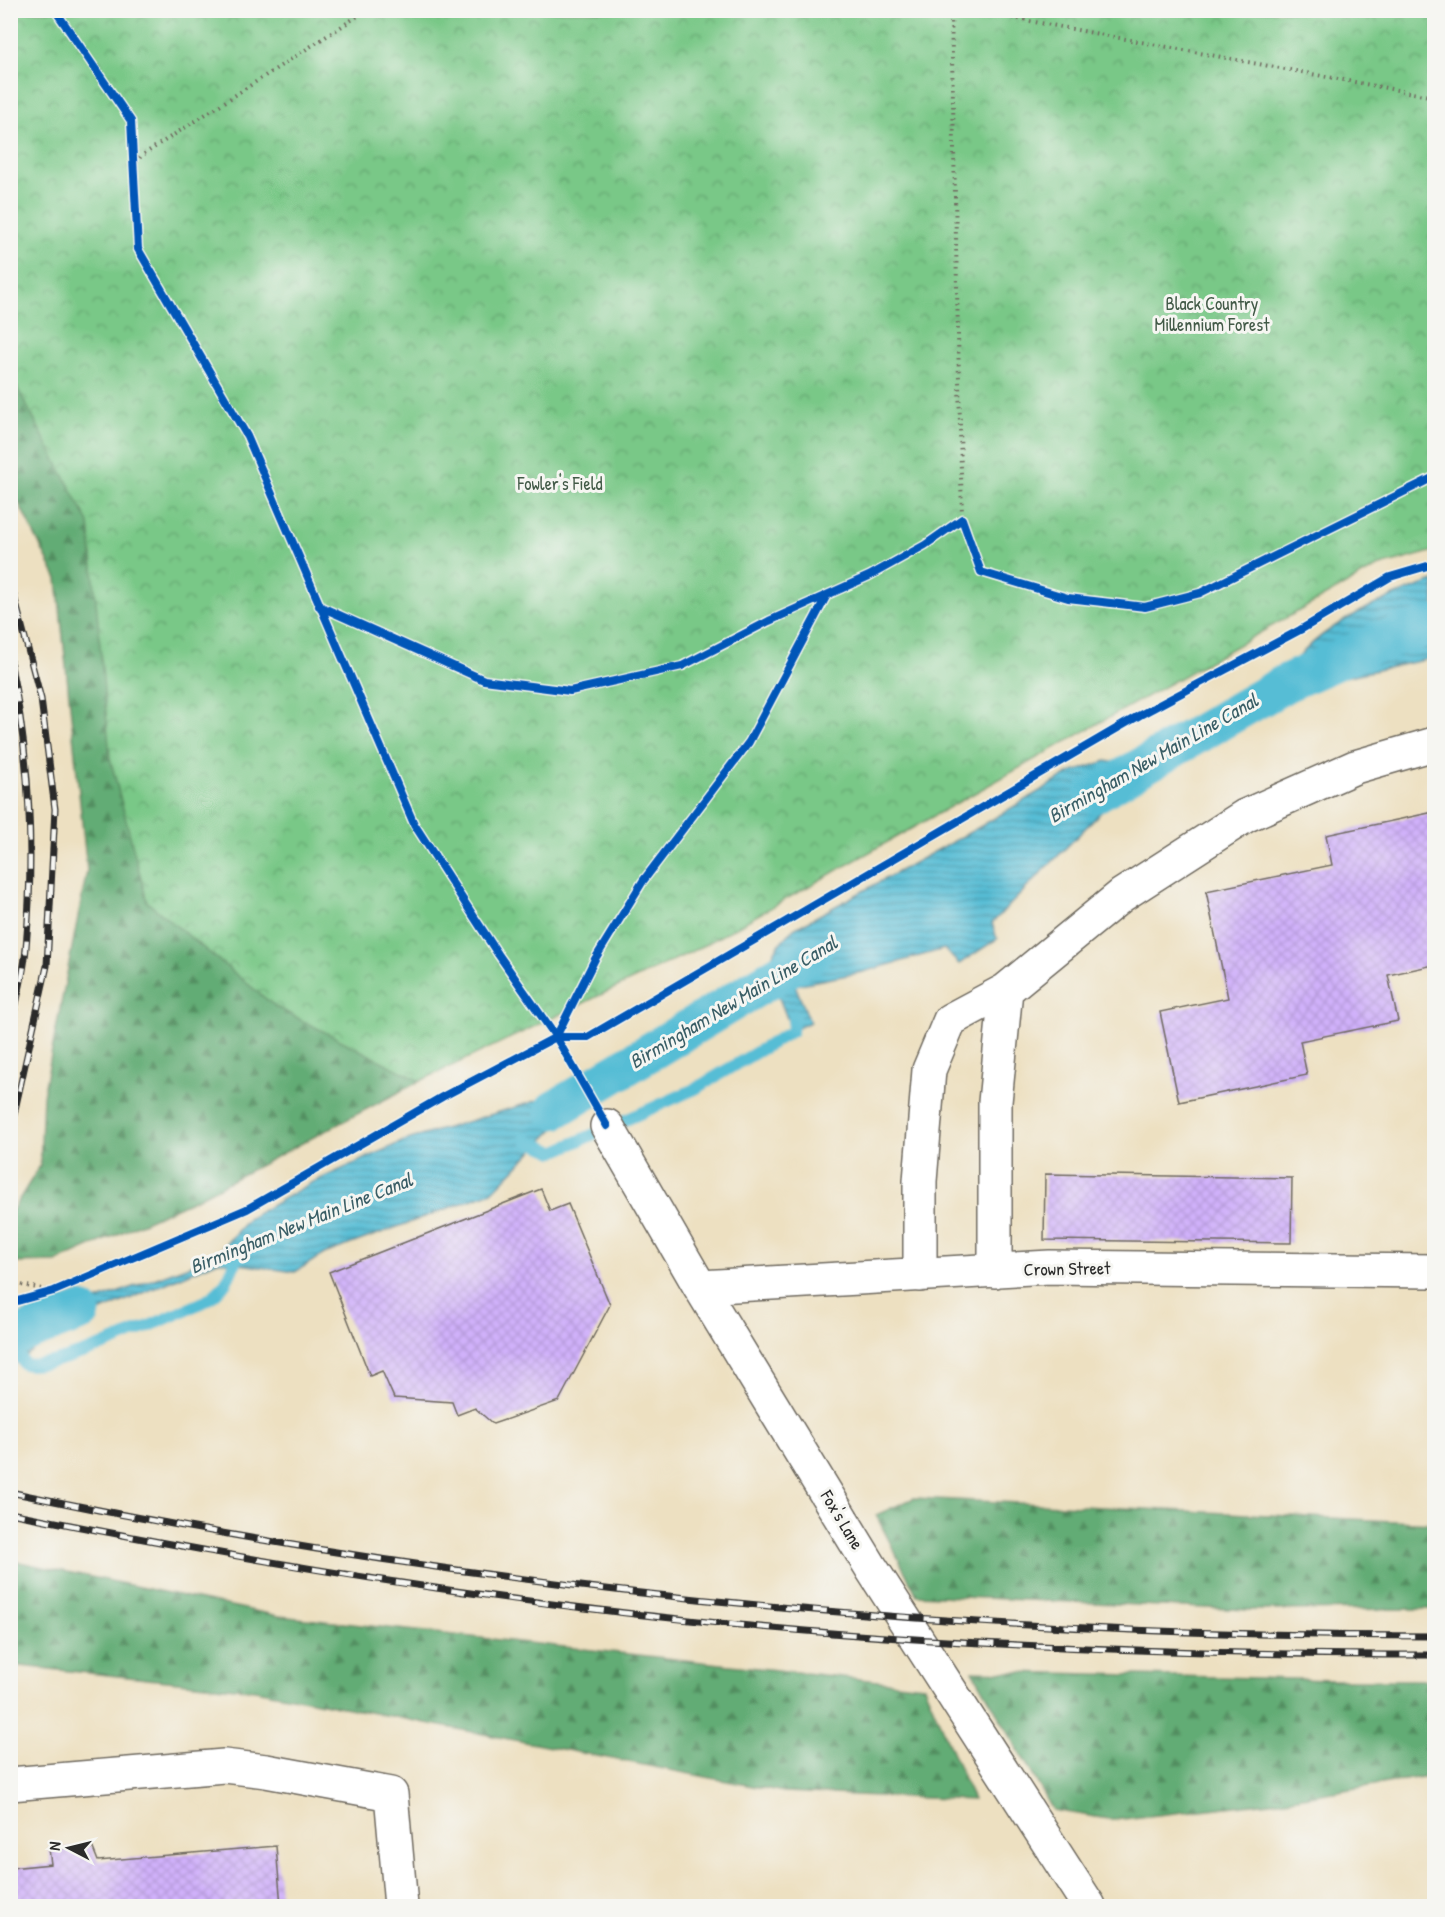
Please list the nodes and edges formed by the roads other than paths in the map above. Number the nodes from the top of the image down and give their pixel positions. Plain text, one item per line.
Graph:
1 (1434, 744) edge
2 (1006, 990) junction
3 (606, 1126) dead end
4 (994, 1271) junction
5 (1434, 1272) edge
6 (920, 1275) junction
7 (700, 1287) junction
8 (10, 1784) edge
9 (401, 1906) edge
10 (1089, 1906) edge

1 - 2 street
2 - 4 street
2 - 6 street
3 - 7 street, Fox's Lane
4 - 5 street, Crown Street
4 - 6 street, Crown Street
6 - 7 street, Crown Street
7 - 10 street, Fox's Lane
8 - 9 street

